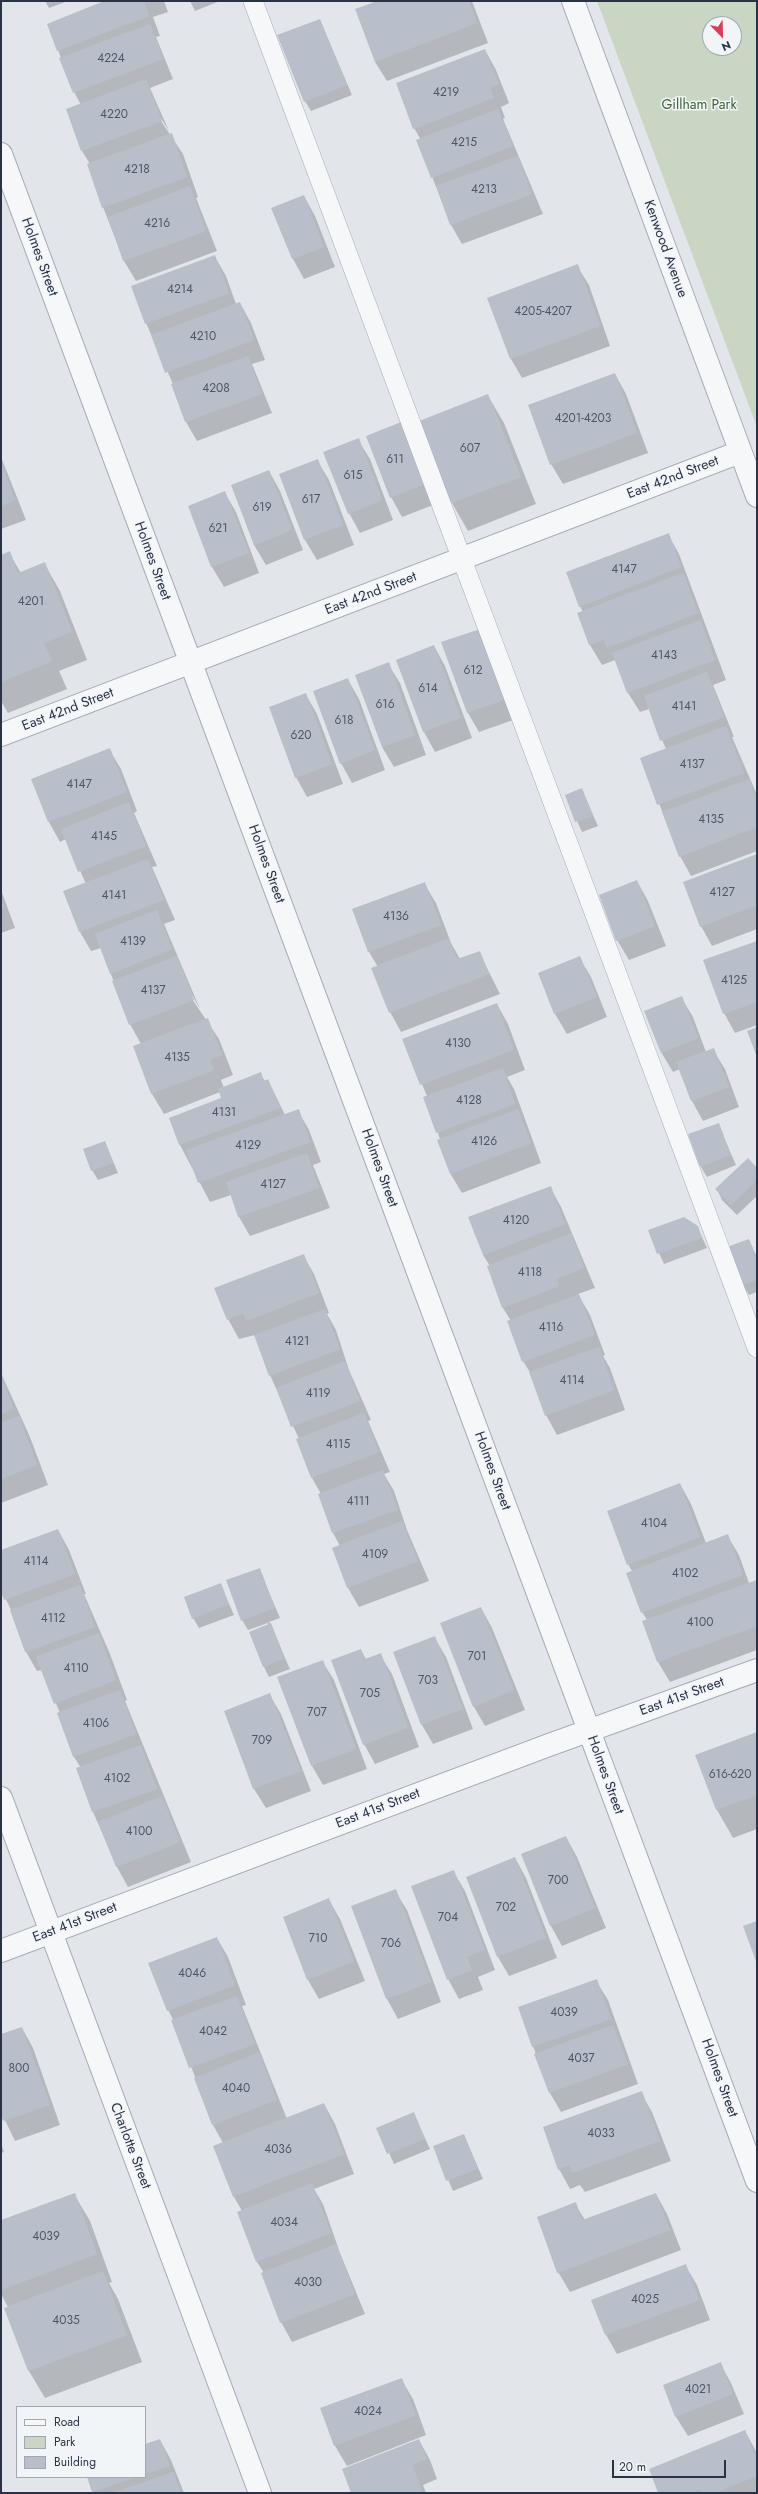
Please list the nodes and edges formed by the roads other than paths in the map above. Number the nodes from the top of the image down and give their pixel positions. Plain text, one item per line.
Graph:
1 (253, 1) edge
2 (573, 1) edge
3 (1, 154) edge
4 (740, 452) junction
5 (757, 496) edge
6 (462, 559) junction
7 (191, 663) junction
8 (1, 735) edge
9 (757, 1348) edge
10 (757, 1670) edge
11 (589, 1730) junction
12 (1, 1798) edge
13 (51, 1932) junction
14 (1, 1951) edge
15 (757, 2181) edge
16 (260, 2493) edge

1 - 6 lane
2 - 4 street, Kenwood Avenue
3 - 7 street, Holmes Street
4 - 5 street, Kenwood Avenue
4 - 6 street, East 42nd Street
6 - 7 street, East 42nd Street
6 - 9 lane
7 - 8 street, East 42nd Street
7 - 11 street, Holmes Street
10 - 11 street, East 41st Street
11 - 13 street, East 41st Street
11 - 15 street, Holmes Street
12 - 13 street, Charlotte Street
13 - 14 street, East 41st Street
13 - 16 street, Charlotte Street

